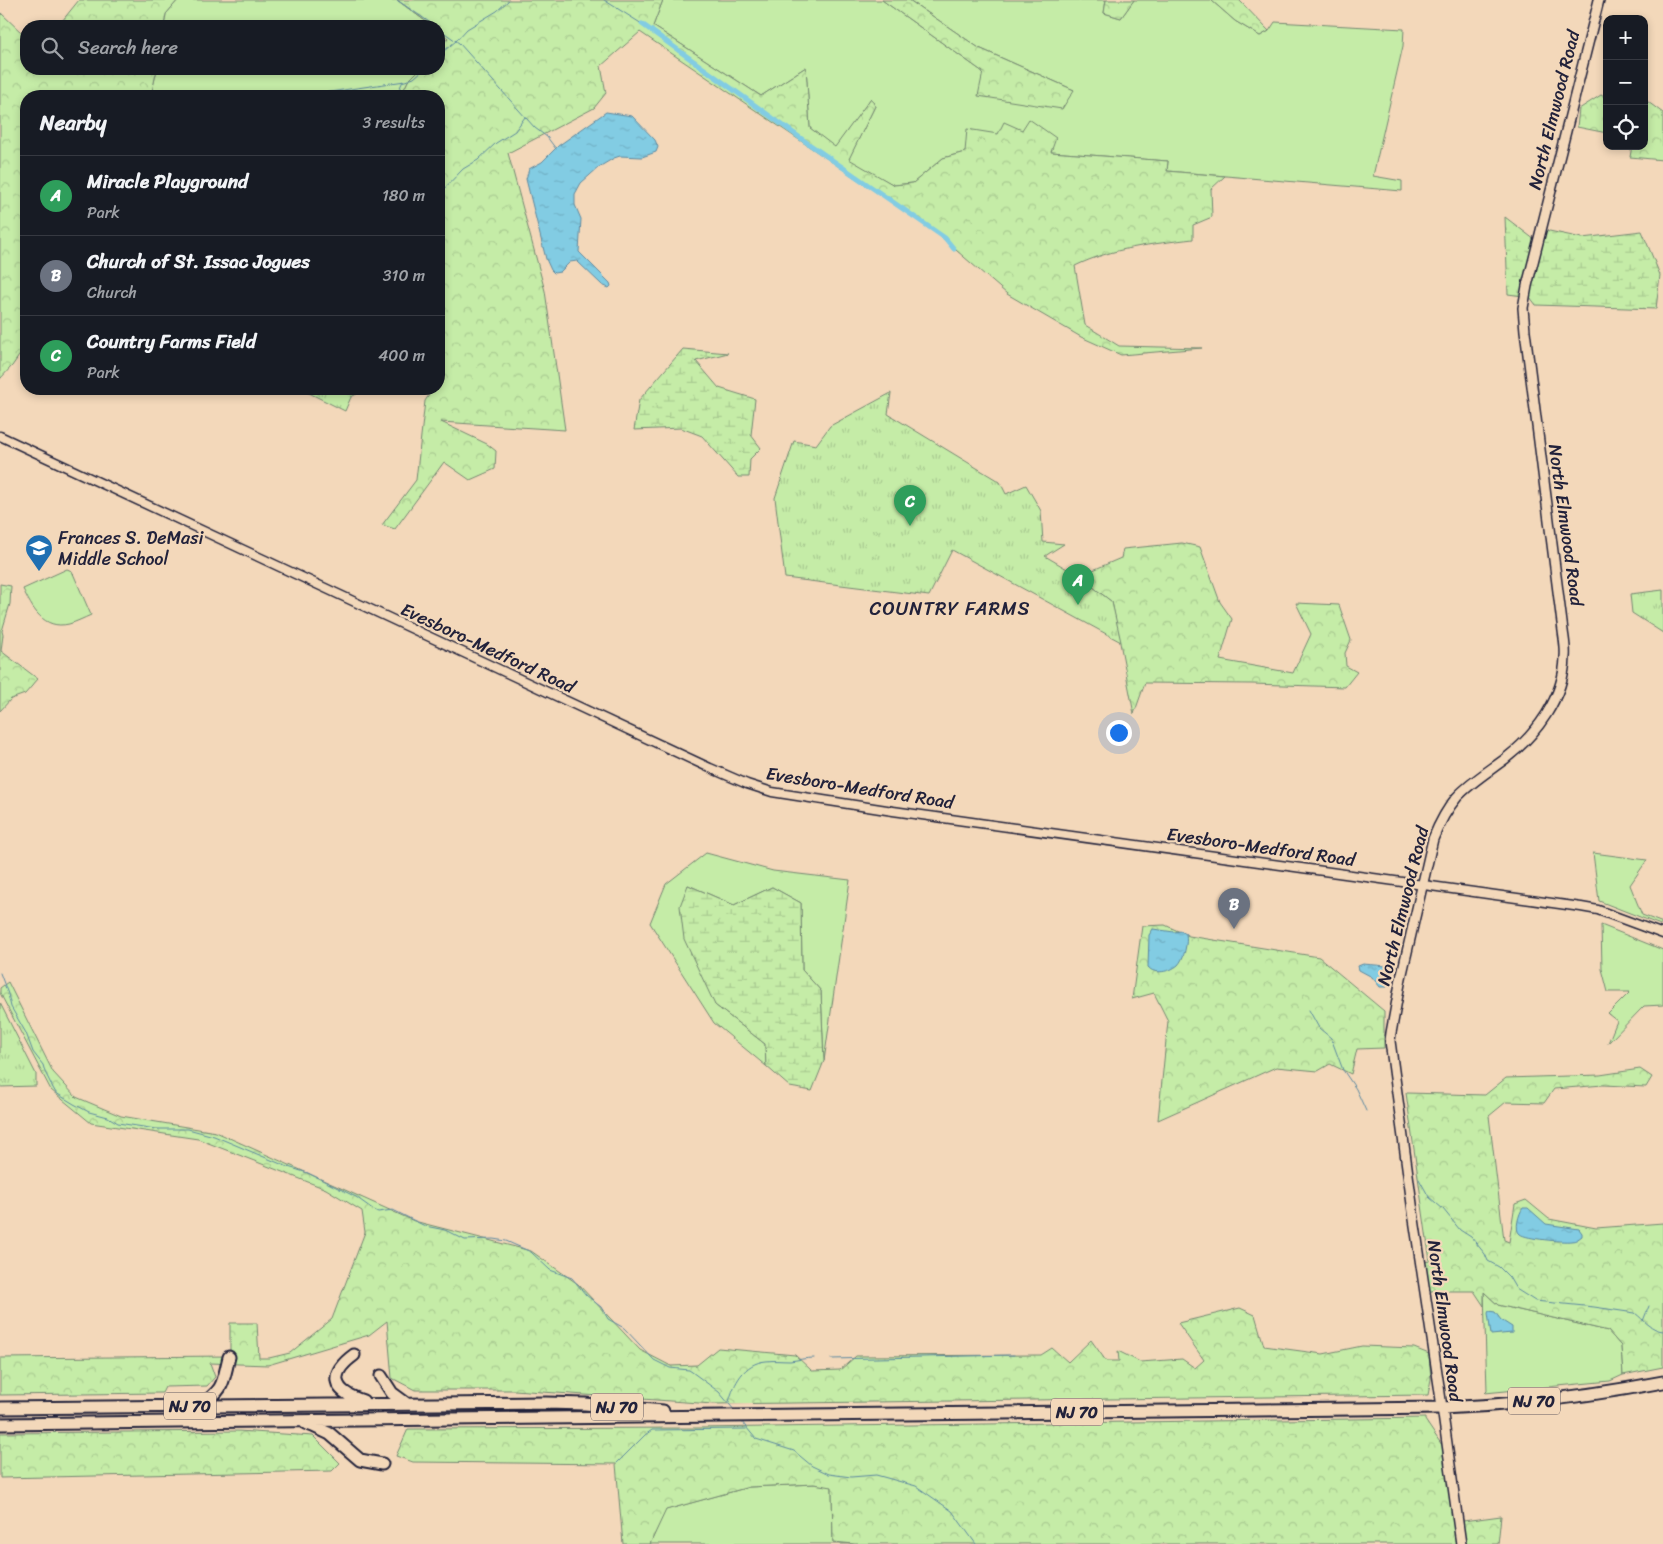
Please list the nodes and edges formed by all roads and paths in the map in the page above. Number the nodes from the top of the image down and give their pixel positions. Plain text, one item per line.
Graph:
1 (1598, 0) edge
2 (0, 436) edge
3 (1422, 884) junction
4 (1663, 934) edge
5 (354, 1355) dead end
6 (229, 1357) dead end
7 (381, 1376) dead end
8 (1663, 1382) edge
9 (371, 1404) junction
10 (408, 1404) junction
11 (200, 1406) junction
12 (0, 1408) edge
13 (1442, 1408) junction
14 (735, 1416) junction
15 (296, 1421) junction
16 (0, 1424) edge
17 (382, 1464) dead end
18 (1461, 1544) edge

1 - 3 main road, North Elmwood Road
2 - 3 street, Evesboro-Medford Road
3 - 4 street, Evesboro-Medford Road
3 - 13 main road, North Elmwood Road
5 - 9 highway
6 - 11 highway
7 - 10 highway
8 - 13 highway, NJ 70
9 - 10 highway, NJ 70
9 - 11 highway, NJ 70
10 - 14 highway, NJ 70
11 - 12 highway, NJ 70
13 - 14 highway, NJ 70
13 - 18 main road, North Elmwood Road
14 - 15 highway, NJ 70
15 - 16 highway, NJ 70
15 - 17 highway

